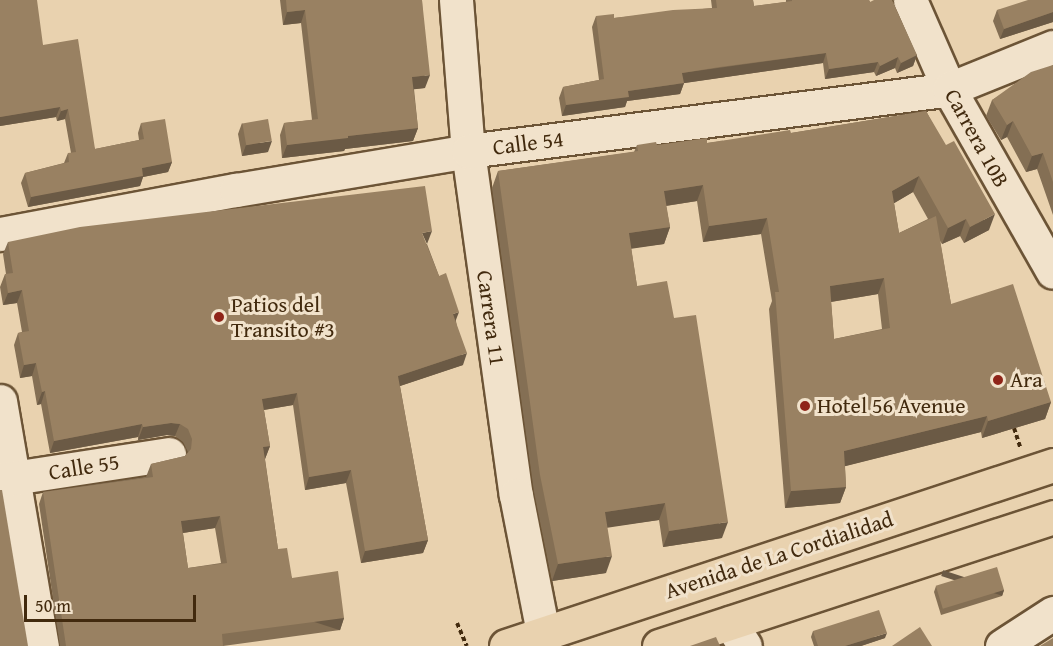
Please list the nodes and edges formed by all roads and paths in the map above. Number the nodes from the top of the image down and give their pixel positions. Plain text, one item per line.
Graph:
1 (456, 0) edge
2 (910, 0) edge
3 (1053, 47) edge
4 (949, 89) junction
5 (468, 151) junction
6 (0, 234) edge
7 (1053, 272) edge
8 (0, 401) edge
9 (169, 454) dead end
10 (1053, 465) edge
11 (6, 479) edge
12 (1053, 517) edge
13 (1053, 613) edge
14 (457, 623) dead end
15 (543, 633) junction
16 (737, 635) edge
17 (42, 646) edge
18 (467, 646) edge
19 (506, 646) edge
20 (659, 646) edge
21 (1002, 646) edge

1 - 5 street, Carrera 11
2 - 4 street, Carrera 10B
3 - 4 street, Calle 54
4 - 5 street, Calle 54
4 - 7 street, Carrera 10B
5 - 6 street, Calle 54
5 - 15 street, Carrera 11
8 - 11 street
9 - 11 street, Calle 55
10 - 15 main road, Avenida de La Cordialidad
11 - 17 street
12 - 16 main road
13 - 21 street
14 - 18 path
15 - 19 main road, Avenida de La Cordialidad
16 - 20 main road

